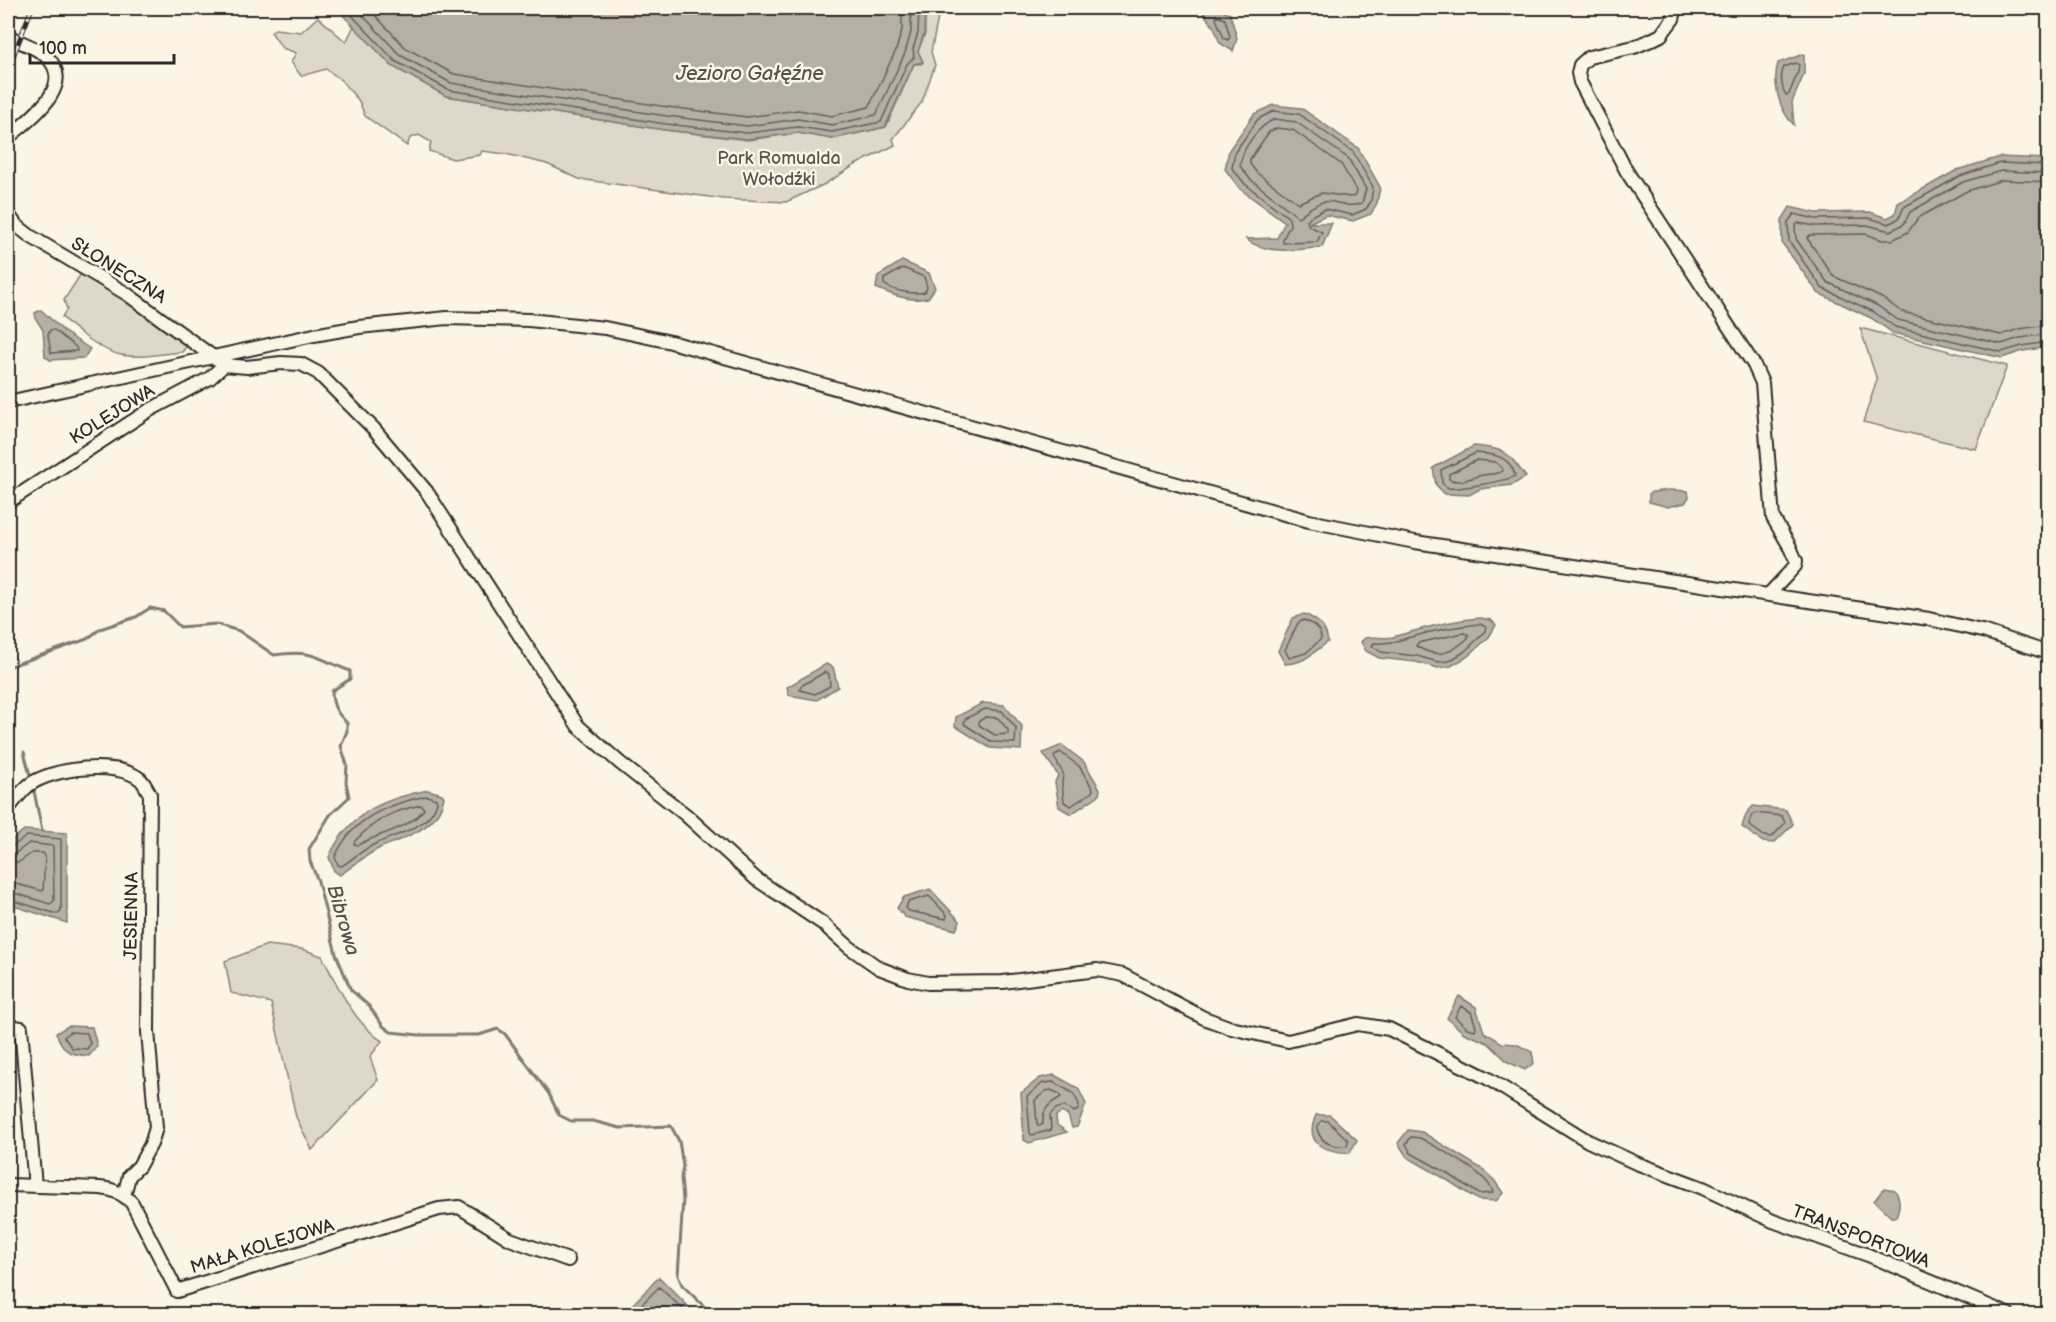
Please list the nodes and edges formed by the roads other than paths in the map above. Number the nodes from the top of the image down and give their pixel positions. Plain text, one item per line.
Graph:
1 (1676, 8) edge
2 (8, 36) edge
3 (8, 138) edge
4 (8, 214) edge
5 (213, 357) junction
6 (224, 365) junction
7 (8, 402) edge
8 (8, 502) edge
9 (1769, 594) junction
10 (2049, 653) edge
11 (8, 809) edge
12 (8, 1026) edge
13 (8, 1185) edge
14 (35, 1186) junction
15 (124, 1196) junction
16 (568, 1260) dead end
17 (2008, 1314) edge

1 - 9 street
2 - 3 street
4 - 5 street, SŁONECZNA
5 - 6 street
5 - 7 street
5 - 9 street
6 - 8 street, KOLEJOWA
6 - 17 street, TRANSPORTOWA
9 - 10 street
11 - 15 street, JESIENNA
12 - 14 street
13 - 14 street
14 - 15 street
15 - 16 street, MAŁA KOLEJOWA

